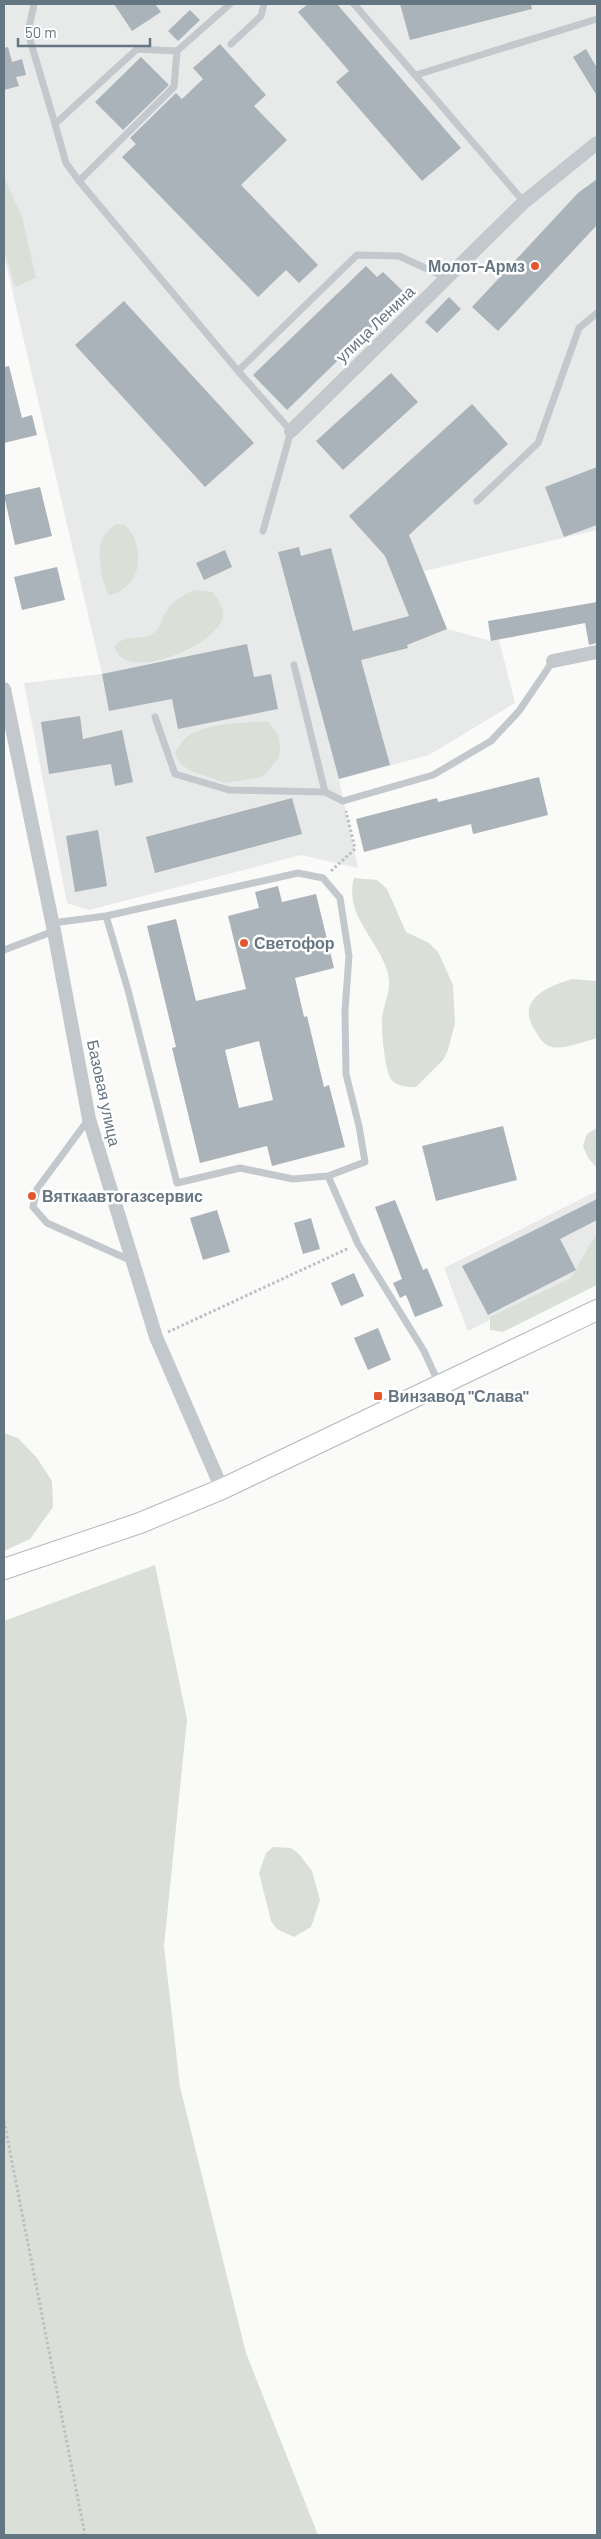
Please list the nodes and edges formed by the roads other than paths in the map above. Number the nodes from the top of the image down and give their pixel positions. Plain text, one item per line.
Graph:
1 (34, 4) edge
2 (230, 4) edge
3 (264, 4) edge
4 (354, 4) edge
5 (597, 19) edge
6 (231, 44) dead end
7 (177, 51) junction
8 (416, 75) junction
9 (55, 124) junction
10 (597, 143) edge
11 (79, 181) junction
12 (524, 202) junction
13 (446, 278) junction
14 (597, 313) edge
15 (238, 372) junction
16 (291, 431) junction
17 (477, 501) dead end
18 (263, 531) dead end
19 (597, 652) edge
20 (553, 662) joint
21 (294, 665) dead end
22 (4, 689) edge
23 (155, 717) dead end
24 (325, 792) junction
25 (106, 916) junction
26 (53, 927) junction
27 (4, 950) edge
28 (89, 1119) junction
29 (328, 1176) junction
30 (132, 1261) junction
31 (597, 1310) edge
32 (440, 1384) junction
33 (222, 1489) junction
34 (4, 1569) edge

1 - 9 lane
2 - 7 lane
3 - 6 lane
4 - 8 lane
5 - 8 lane
7 - 9 lane
7 - 11 lane
8 - 12 lane
9 - 11 lane
10 - 12 street, улица Ленина
11 - 15 lane
12 - 13 street, улица Ленина
13 - 15 lane
13 - 16 street, улица Ленина
14 - 17 lane
15 - 16 lane
16 - 18 lane
19 - 20 street
20 - 24 lane
21 - 24 lane
22 - 26 street, Базовая улица
23 - 24 lane
25 - 26 lane
25 - 29 lane
25 - 29 lane
26 - 27 lane
26 - 28 street, Базовая улица
28 - 30 street, Базовая улица
28 - 30 lane
29 - 32 lane
30 - 33 street, Базовая улица
31 - 32 main road
32 - 33 main road
33 - 34 main road

